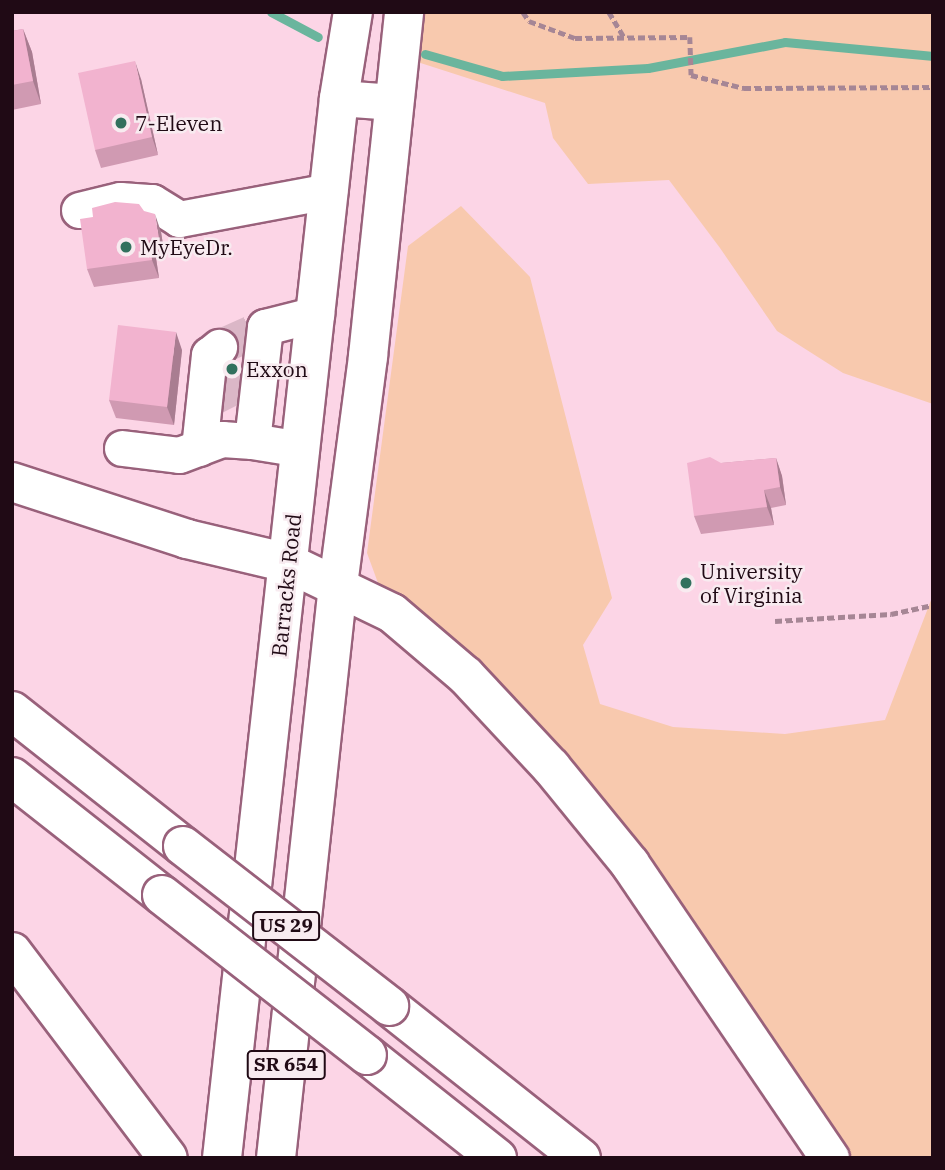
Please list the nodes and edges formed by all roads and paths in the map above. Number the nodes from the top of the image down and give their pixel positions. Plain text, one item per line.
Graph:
1 (353, 12) edge
2 (404, 12) edge
3 (523, 12) edge
4 (609, 12) edge
5 (624, 37) junction
6 (933, 86) edge
7 (339, 98) junction
8 (394, 102) junction
9 (329, 191) junction
10 (79, 210) dead end
11 (316, 314) junction
12 (219, 347) dead end
13 (252, 441) junction
14 (122, 448) dead end
15 (199, 448) junction
16 (301, 449) junction
17 (12, 482) edge
18 (288, 563) junction
19 (338, 585) junction
20 (933, 605) edge
21 (775, 621) dead end
22 (12, 711) edge
23 (12, 778) edge
24 (12, 952) edge
25 (167, 1158) edge
26 (222, 1158) edge
27 (276, 1158) edge
28 (497, 1158) edge
29 (581, 1158) edge
30 (830, 1158) edge

1 - 7 main road, Barracks Road
2 - 8 main road
3 - 5 path
4 - 5 path
5 - 6 path
7 - 8 street
7 - 9 main road, Barracks Road
8 - 19 main road
9 - 10 street
9 - 11 main road, Barracks Road
11 - 13 street
11 - 16 main road, Barracks Road
12 - 15 street
13 - 15 street
13 - 16 street
14 - 15 street
16 - 18 main road, Barracks Road
17 - 18 main road
18 - 19 main road
18 - 26 main road, Barracks Road / SR 654
19 - 27 main road, SR 654
19 - 30 main road
20 - 21 path
22 - 29 main road, US 29, bridge
23 - 28 main road, US 29, bridge
24 - 25 main road

